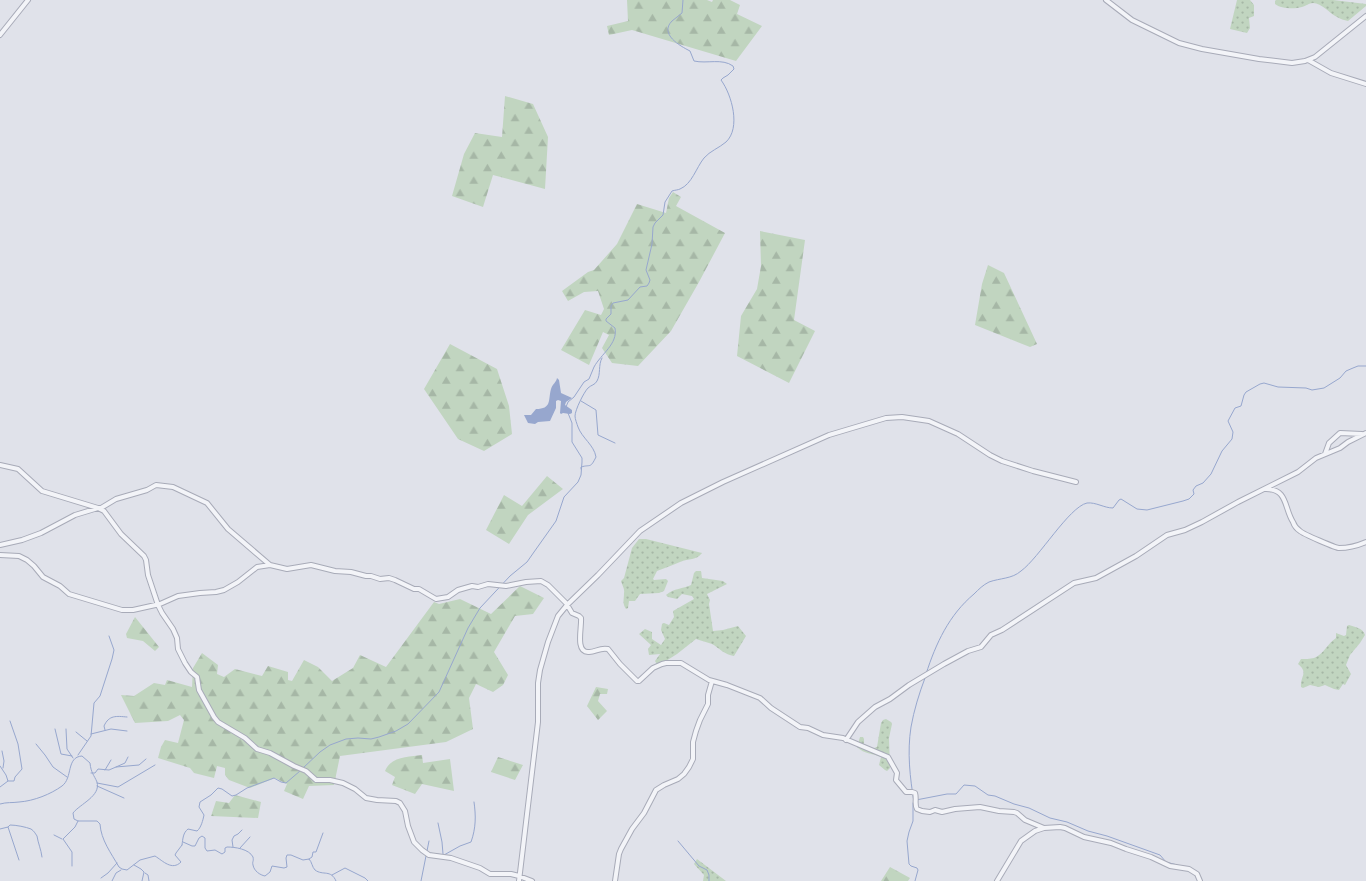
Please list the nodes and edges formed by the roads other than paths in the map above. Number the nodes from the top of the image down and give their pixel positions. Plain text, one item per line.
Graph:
1 (28, 0) edge
2 (1106, 0) edge
3 (1366, 16) edge
4 (0, 35) edge
5 (1308, 60) junction
6 (1366, 84) edge
7 (1365, 434) edge
8 (1325, 454) junction
9 (0, 465) edge
10 (1076, 482) dead end
11 (1266, 489) junction
12 (98, 508) junction
13 (1366, 542) edge
14 (0, 546) edge
15 (0, 555) edge
16 (270, 565) junction
17 (158, 605) junction
18 (567, 605) junction
19 (712, 680) junction
20 (846, 740) junction
21 (1044, 828) junction
22 (519, 876) junction
23 (519, 881) edge
24 (532, 881) edge
25 (615, 881) edge
26 (997, 881) edge
27 (1200, 881) edge

1 - 4 street
2 - 5 street
3 - 5 street
5 - 6 street
7 - 8 street
7 - 8 street
8 - 11 street
9 - 12 street
10 - 18 street
11 - 13 street
11 - 20 street
12 - 14 street
12 - 16 street
12 - 17 street
15 - 17 street
16 - 17 street
16 - 18 street
17 - 22 street
18 - 19 street
18 - 22 street
19 - 20 street
19 - 25 street
20 - 21 street
21 - 26 street
21 - 27 street
22 - 23 street
22 - 24 street

